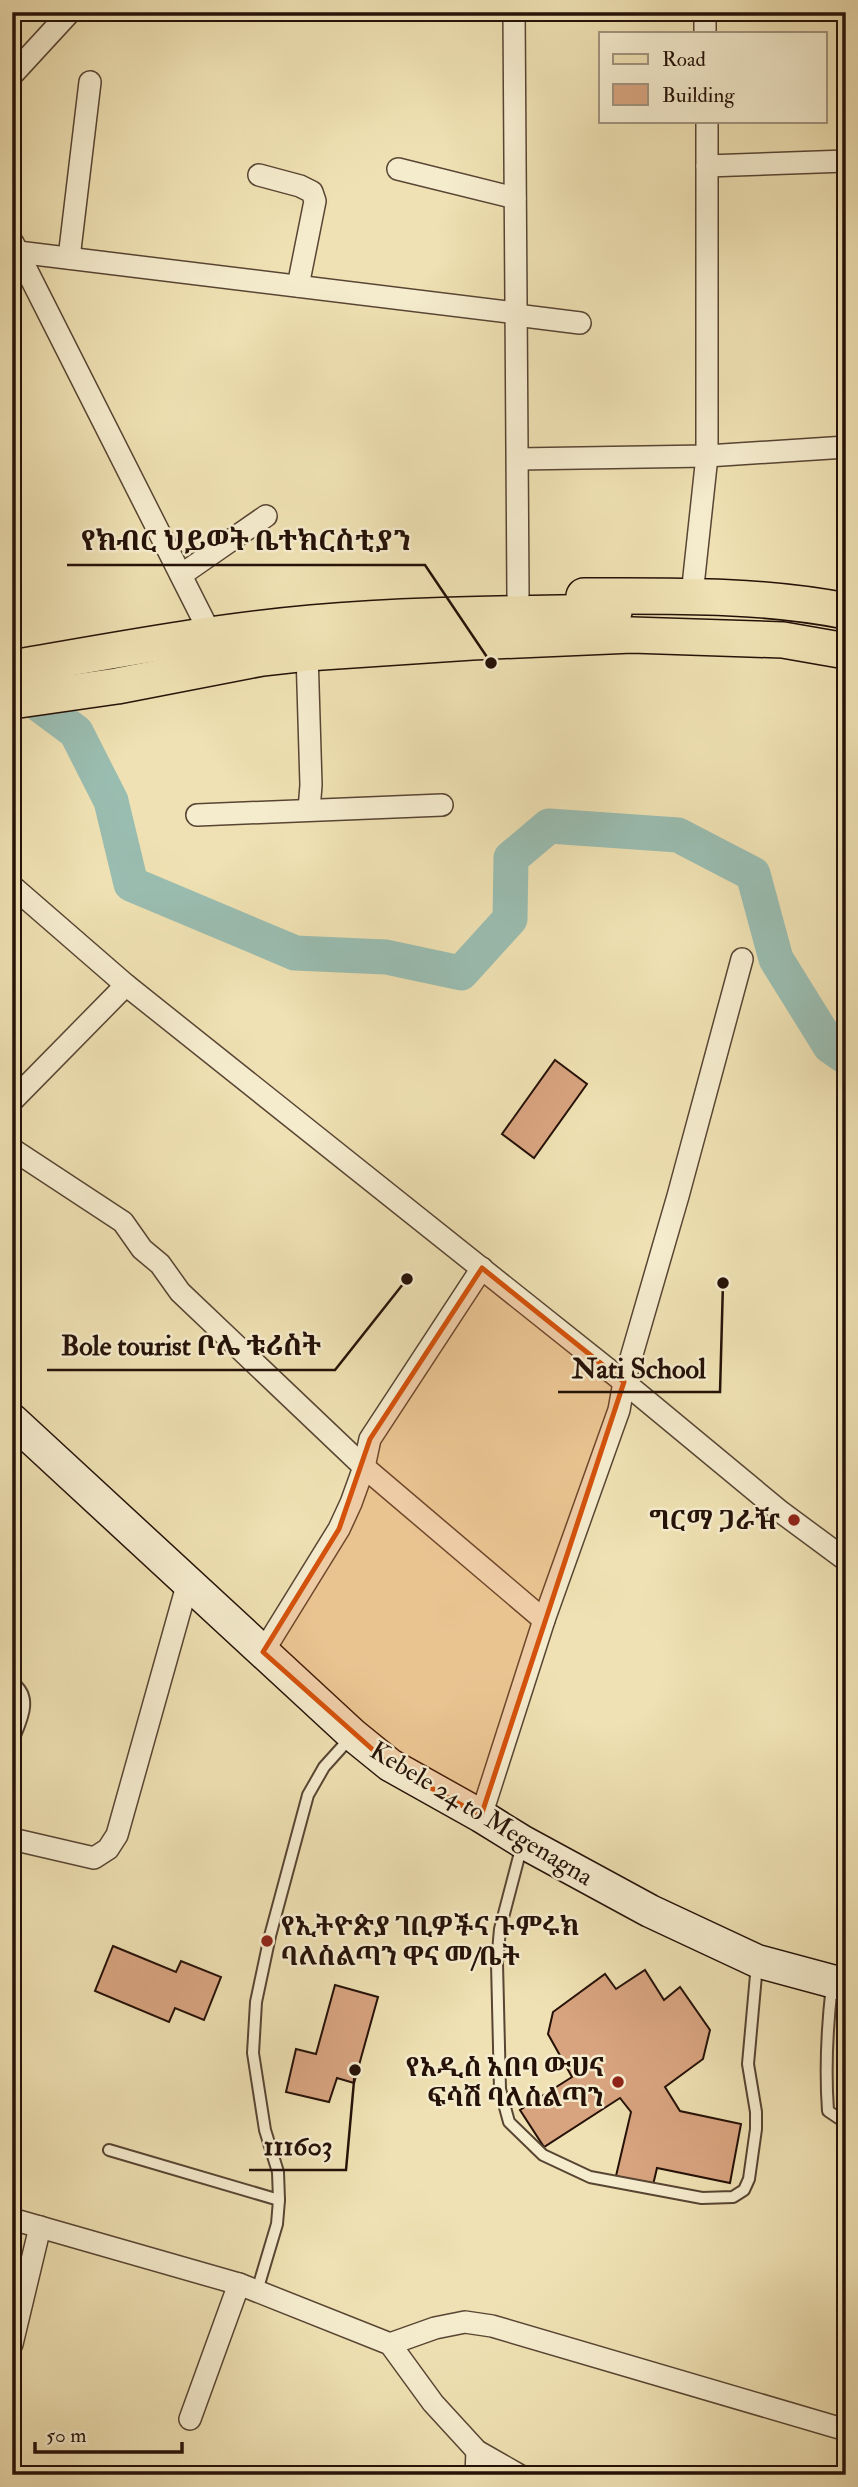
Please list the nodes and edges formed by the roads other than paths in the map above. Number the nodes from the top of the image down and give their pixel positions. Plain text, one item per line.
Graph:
1 (70, 12) edge
2 (514, 12) edge
3 (705, 12) edge
4 (705, 32) edge
5 (12, 75) edge
6 (90, 82) dead end
7 (707, 122) edge
8 (846, 161) edge
9 (707, 166) junction
10 (398, 169) dead end
11 (259, 175) dead end
12 (515, 198) junction
13 (15, 247) edge
14 (69, 258) junction
15 (299, 286) junction
16 (516, 314) junction
17 (580, 323) dead end
18 (846, 447) edge
19 (708, 456) junction
20 (518, 459) junction
21 (266, 516) dead end
22 (181, 575) junction
23 (518, 595) junction
24 (692, 595) junction
25 (846, 611) edge
26 (846, 627) edge
27 (470, 628) junction
28 (785, 629) junction
29 (211, 635) junction
30 (846, 651) edge
31 (307, 653) junction
32 (846, 669) edge
33 (35, 676) edge
34 (12, 701) edge
35 (442, 805) dead end
36 (309, 810) junction
37 (197, 815) dead end
38 (12, 886) edge
39 (742, 959) dead end
40 (126, 985) junction
41 (12, 1101) edge
42 (12, 1149) edge
43 (482, 1268) junction
44 (624, 1382) junction
45 (12, 1420) edge
46 (364, 1466) junction
47 (846, 1560) edge
48 (188, 1582) junction
49 (544, 1620) junction
50 (263, 1652) junction
51 (12, 1682) edge
52 (353, 1735) junction
53 (12, 1743) edge
54 (481, 1816) junction
55 (12, 1839) edge
56 (523, 1842) junction
57 (757, 1961) junction
58 (839, 1984) edge
59 (846, 2123) edge
60 (109, 2150) dead end
61 (279, 2200) junction
62 (12, 2218) edge
63 (40, 2227) junction
64 (248, 2287) junction
65 (12, 2344) edge
66 (390, 2344) junction
67 (190, 2420) dead end
68 (846, 2430) edge
69 (477, 2451) junction
70 (476, 2475) edge
71 (519, 2475) edge

1 - 5 street
2 - 12 street
3 - 4 street
6 - 14 street
7 - 9 street
8 - 9 street
9 - 19 street
10 - 12 street
11 - 15 street
12 - 16 street
13 - 14 street
13 - 22 street
14 - 15 street
15 - 16 street
16 - 17 street
16 - 20 street
18 - 19 street
19 - 20 street
19 - 24 street
20 - 23 street
21 - 22 street
22 - 29 street
23 - 24 main road
23 - 27 main road
24 - 25 main road
26 - 28 main road
27 - 28 main road
27 - 29 main road
27 - 31 main road
27 - 32 main road
28 - 30 main road
29 - 33 main road
31 - 33 main road
31 - 36 street
33 - 34 main road
35 - 36 street
36 - 37 street
38 - 40 street
39 - 44 street
40 - 41 street
40 - 43 street
42 - 46 street
43 - 44 street
43 - 46 street
44 - 47 street
44 - 49 street
45 - 48 main road, Kebele 24 to Megenagna
46 - 49 street
46 - 50 street
48 - 50 main road, Kebele 24 to Megenagna
48 - 55 street
49 - 54 street
50 - 52 main road, Kebele 24 to Megenagna
51 - 53 lane
52 - 54 main road, Kebele 24 to Megenagna
52 - 61 lane
54 - 56 main road, Kebele 24 to Megenagna
56 - 57 main road, Kebele 24 to Megenagna
56 - 57 lane
57 - 58 main road, Kebele 24 to Megenagna
58 - 59 lane
60 - 61 lane
61 - 64 lane
62 - 63 street
63 - 64 street
63 - 65 street
64 - 66 street
64 - 67 street
66 - 68 street
66 - 69 street
69 - 70 street
69 - 71 street

